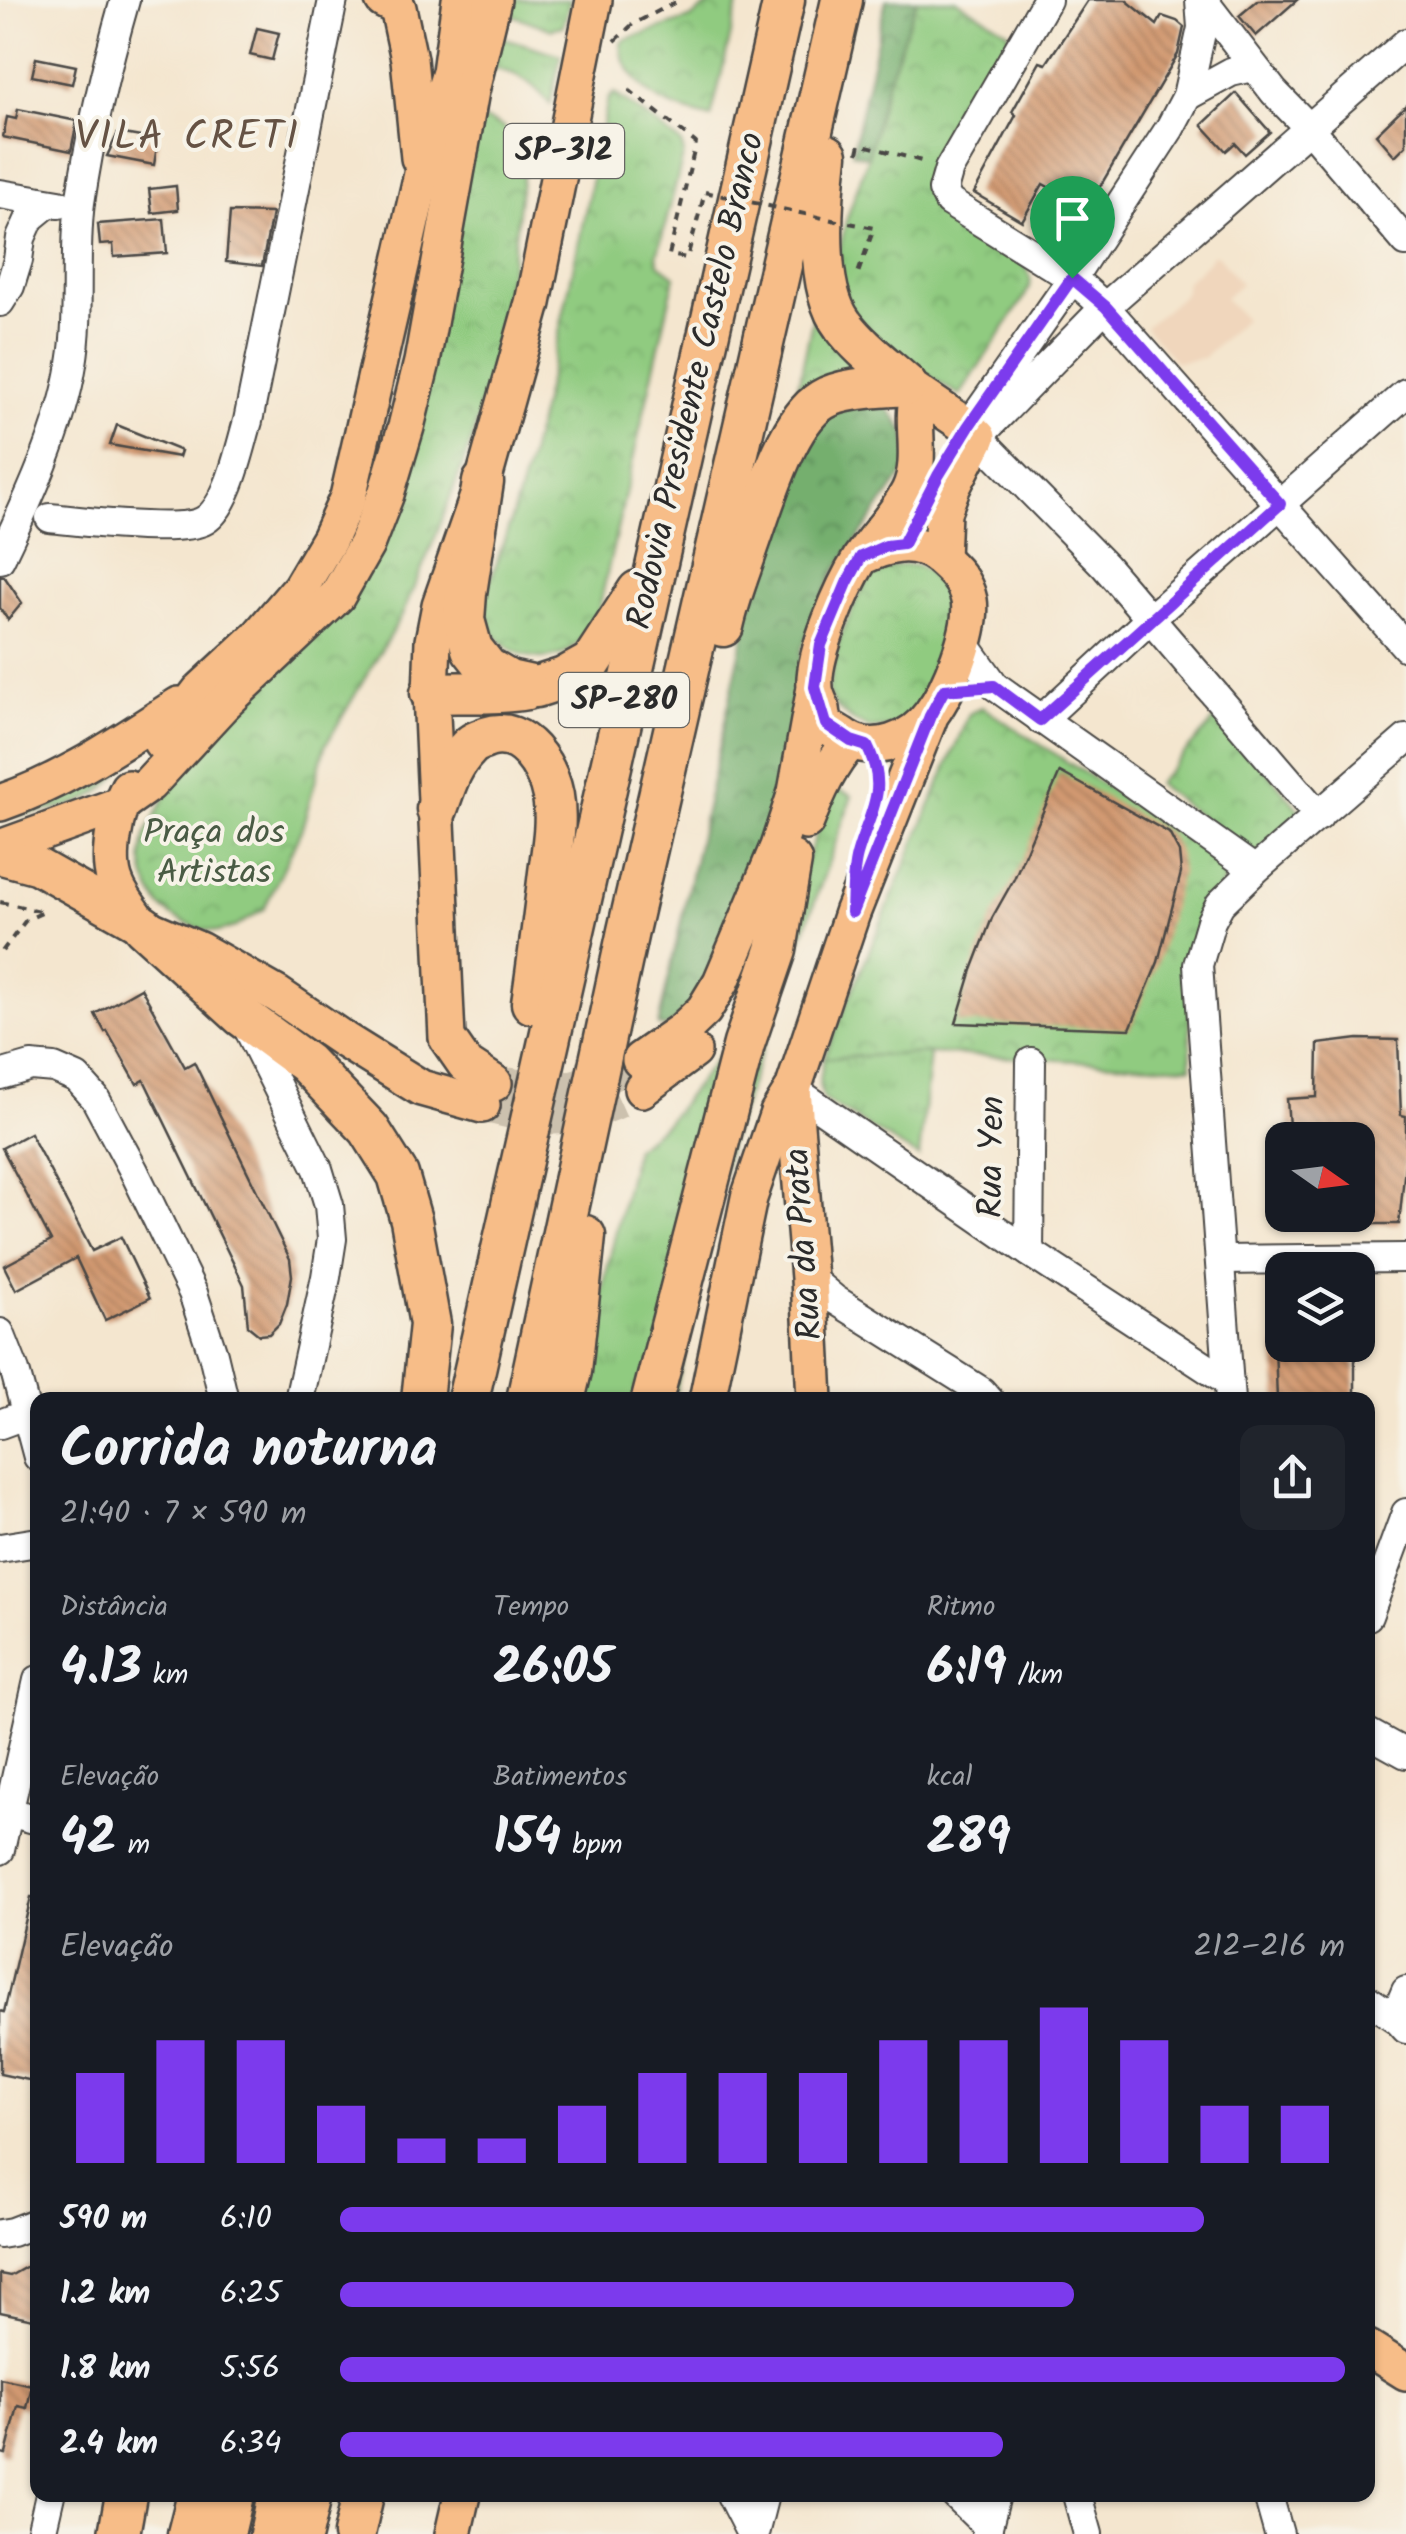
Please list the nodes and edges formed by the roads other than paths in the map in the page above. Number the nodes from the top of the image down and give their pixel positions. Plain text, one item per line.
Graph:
1 (125, 0) edge
2 (334, 0) edge
3 (460, 0) edge
4 (493, 0) edge
5 (594, 0) edge
6 (784, 0) edge
7 (842, 0) edge
8 (1047, 0) edge
9 (1202, 0) edge
10 (394, 3) edge
11 (1406, 43) edge
12 (827, 66) junction
13 (1253, 67) junction
14 (1187, 96) junction
15 (1308, 128) junction
16 (422, 174) junction
17 (0, 194) edge
18 (47, 204) junction
19 (80, 205) junction
20 (1406, 242) edge
21 (1072, 278) junction
22 (0, 302) edge
23 (1106, 307) junction
24 (912, 389) junction
25 (1406, 394) edge
26 (973, 432) junction
27 (483, 482) junction
28 (1280, 504) junction
29 (50, 518) dead end
30 (903, 544) junction
31 (861, 557) junction
32 (0, 558) edge
33 (941, 558) junction
34 (654, 567) junction
35 (1150, 619) junction
36 (964, 643) junction
37 (1406, 647) edge
38 (994, 686) junction
39 (536, 687) junction
40 (815, 687) junction
41 (200, 691) junction
42 (431, 694) junction
43 (937, 703) junction
44 (1040, 720) junction
45 (1406, 739) edge
46 (859, 744) junction
47 (0, 802) edge
48 (119, 805) junction
49 (438, 809) junction
50 (1320, 816) junction
51 (0, 848) edge
52 (0, 856) edge
53 (791, 861) junction
54 (1255, 870) junction
55 (852, 912) junction
56 (143, 926) junction
57 (628, 931) junction
58 (242, 1016) junction
59 (605, 1039) junction
60 (1032, 1062) dead end
61 (0, 1075) edge
62 (793, 1088) junction
63 (801, 1196) junction
64 (749, 1198) junction
65 (1029, 1252) junction
66 (1406, 1258) edge
67 (1220, 1260) junction
68 (809, 1278) junction
69 (492, 1289) junction
70 (0, 1333) edge
71 (1229, 1391) edge
72 (222, 1392) edge
73 (301, 1392) edge
74 (423, 1392) edge
75 (467, 1392) edge
76 (529, 1392) edge
77 (566, 1392) edge
78 (654, 1392) edge
79 (710, 1392) edge
80 (815, 1392) edge
81 (981, 1392) edge
82 (13, 1419) edge
83 (30, 1445) edge
84 (1406, 1513) edge
85 (30, 1543) edge
86 (0, 1548) edge
87 (1375, 1597) edge
88 (30, 1716) edge
89 (1375, 1736) edge
90 (1406, 1754) edge
91 (9, 1812) junction
92 (30, 1818) edge
93 (0, 1850) edge
94 (1406, 1991) edge
95 (1375, 2005) edge
96 (1402, 2024) edge
97 (30, 2225) edge
98 (0, 2234) edge
99 (1375, 2352) edge
100 (1406, 2372) edge
101 (48, 2502) edge
102 (125, 2502) edge
103 (196, 2502) edge
104 (231, 2502) edge
105 (277, 2502) edge
106 (309, 2502) edge
107 (361, 2502) edge
108 (460, 2502) edge
109 (735, 2502) edge
110 (762, 2502) edge
111 (961, 2502) edge
112 (994, 2502) edge
113 (1079, 2502) edge
114 (1270, 2502) edge
115 (987, 2531) edge
116 (41, 2534) edge
117 (119, 2534) edge
118 (188, 2534) edge
119 (224, 2534) edge
120 (270, 2534) edge
121 (302, 2534) edge
122 (354, 2534) edge
123 (453, 2534) edge
124 (753, 2534) edge
125 (1088, 2534) edge
126 (1279, 2534) edge

1 - 19 street
2 - 29 street
3 - 16 main road
4 - 48 main road
5 - 27 main road, SP-312
6 - 34 highway, Rodovia Presidente Castelo Branco / SP-280
7 - 12 highway, Rodovia Presidente Castelo Branco / SP-280
8 - 21 street
9 - 13 street
9 - 14 street
10 - 16 main road
11 - 15 street
12 - 24 highway
12 - 57 highway, Rodovia Presidente Castelo Branco / SP-280
13 - 14 street
13 - 15 street
14 - 21 street
15 - 20 street
15 - 23 street
16 - 41 main road
17 - 18 street
18 - 19 street
18 - 22 street
19 - 32 street
21 - 23 street
21 - 26 street
23 - 26 street
23 - 28 street
24 - 26 main road
24 - 31 main road
24 - 57 highway
25 - 28 street
26 - 30 main road
26 - 33 main road
26 - 35 street
27 - 39 highway
27 - 42 main road
28 - 35 street
28 - 37 street
30 - 31 main road
30 - 33 main road
31 - 40 main road
33 - 36 main road
34 - 39 highway
34 - 69 highway, Rodovia Presidente Castelo Branco / SP-280
35 - 44 street
35 - 50 street
36 - 38 street
36 - 43 main road
38 - 43 street
38 - 44 street
39 - 42 highway
40 - 46 main road
40 - 53 main road
41 - 47 main road
41 - 48 main road
42 - 49 main road
43 - 46 main road
43 - 55 main road
44 - 54 street
45 - 50 street
46 - 53 main road
46 - 55 main road
48 - 51 main road
48 - 56 main road
49 - 56 main road
49 - 69 highway
50 - 54 street
52 - 56 main road
53 - 78 highway
54 - 67 street
55 - 62 main road
56 - 58 highway
57 - 59 highway, Rodovia Presidente Castelo Branco / SP-280
58 - 73 street
58 - 74 highway
59 - 76 highway, Rodovia Presidente Castelo Branco / SP-280
59 - 77 highway, Rodovia Presidente Castelo Branco
60 - 65 street, Rua Yen
61 - 72 street
62 - 63 main road, Rua da Prata
62 - 64 main road
62 - 65 street
63 - 64 main road
63 - 68 main road, Rua da Prata
64 - 79 main road
65 - 71 street
66 - 67 street
67 - 71 street
68 - 80 main road, Rua da Prata
68 - 81 street
69 - 75 highway, Rodovia Presidente Castelo Branco / SP-280
70 - 82 street
82 - 83 street
84 - 87 street
85 - 86 street
88 - 91 street
89 - 90 street
91 - 92 street
91 - 93 street
94 - 96 street
95 - 96 street
97 - 98 street
99 - 100 main road
101 - 116 street
102 - 117 highway
103 - 118 highway
104 - 119 highway
105 - 120 highway
106 - 121 highway
107 - 122 highway
108 - 123 main road
109 - 124 street
110 - 124 street
111 - 115 street
112 - 115 street
113 - 125 street
114 - 126 street

